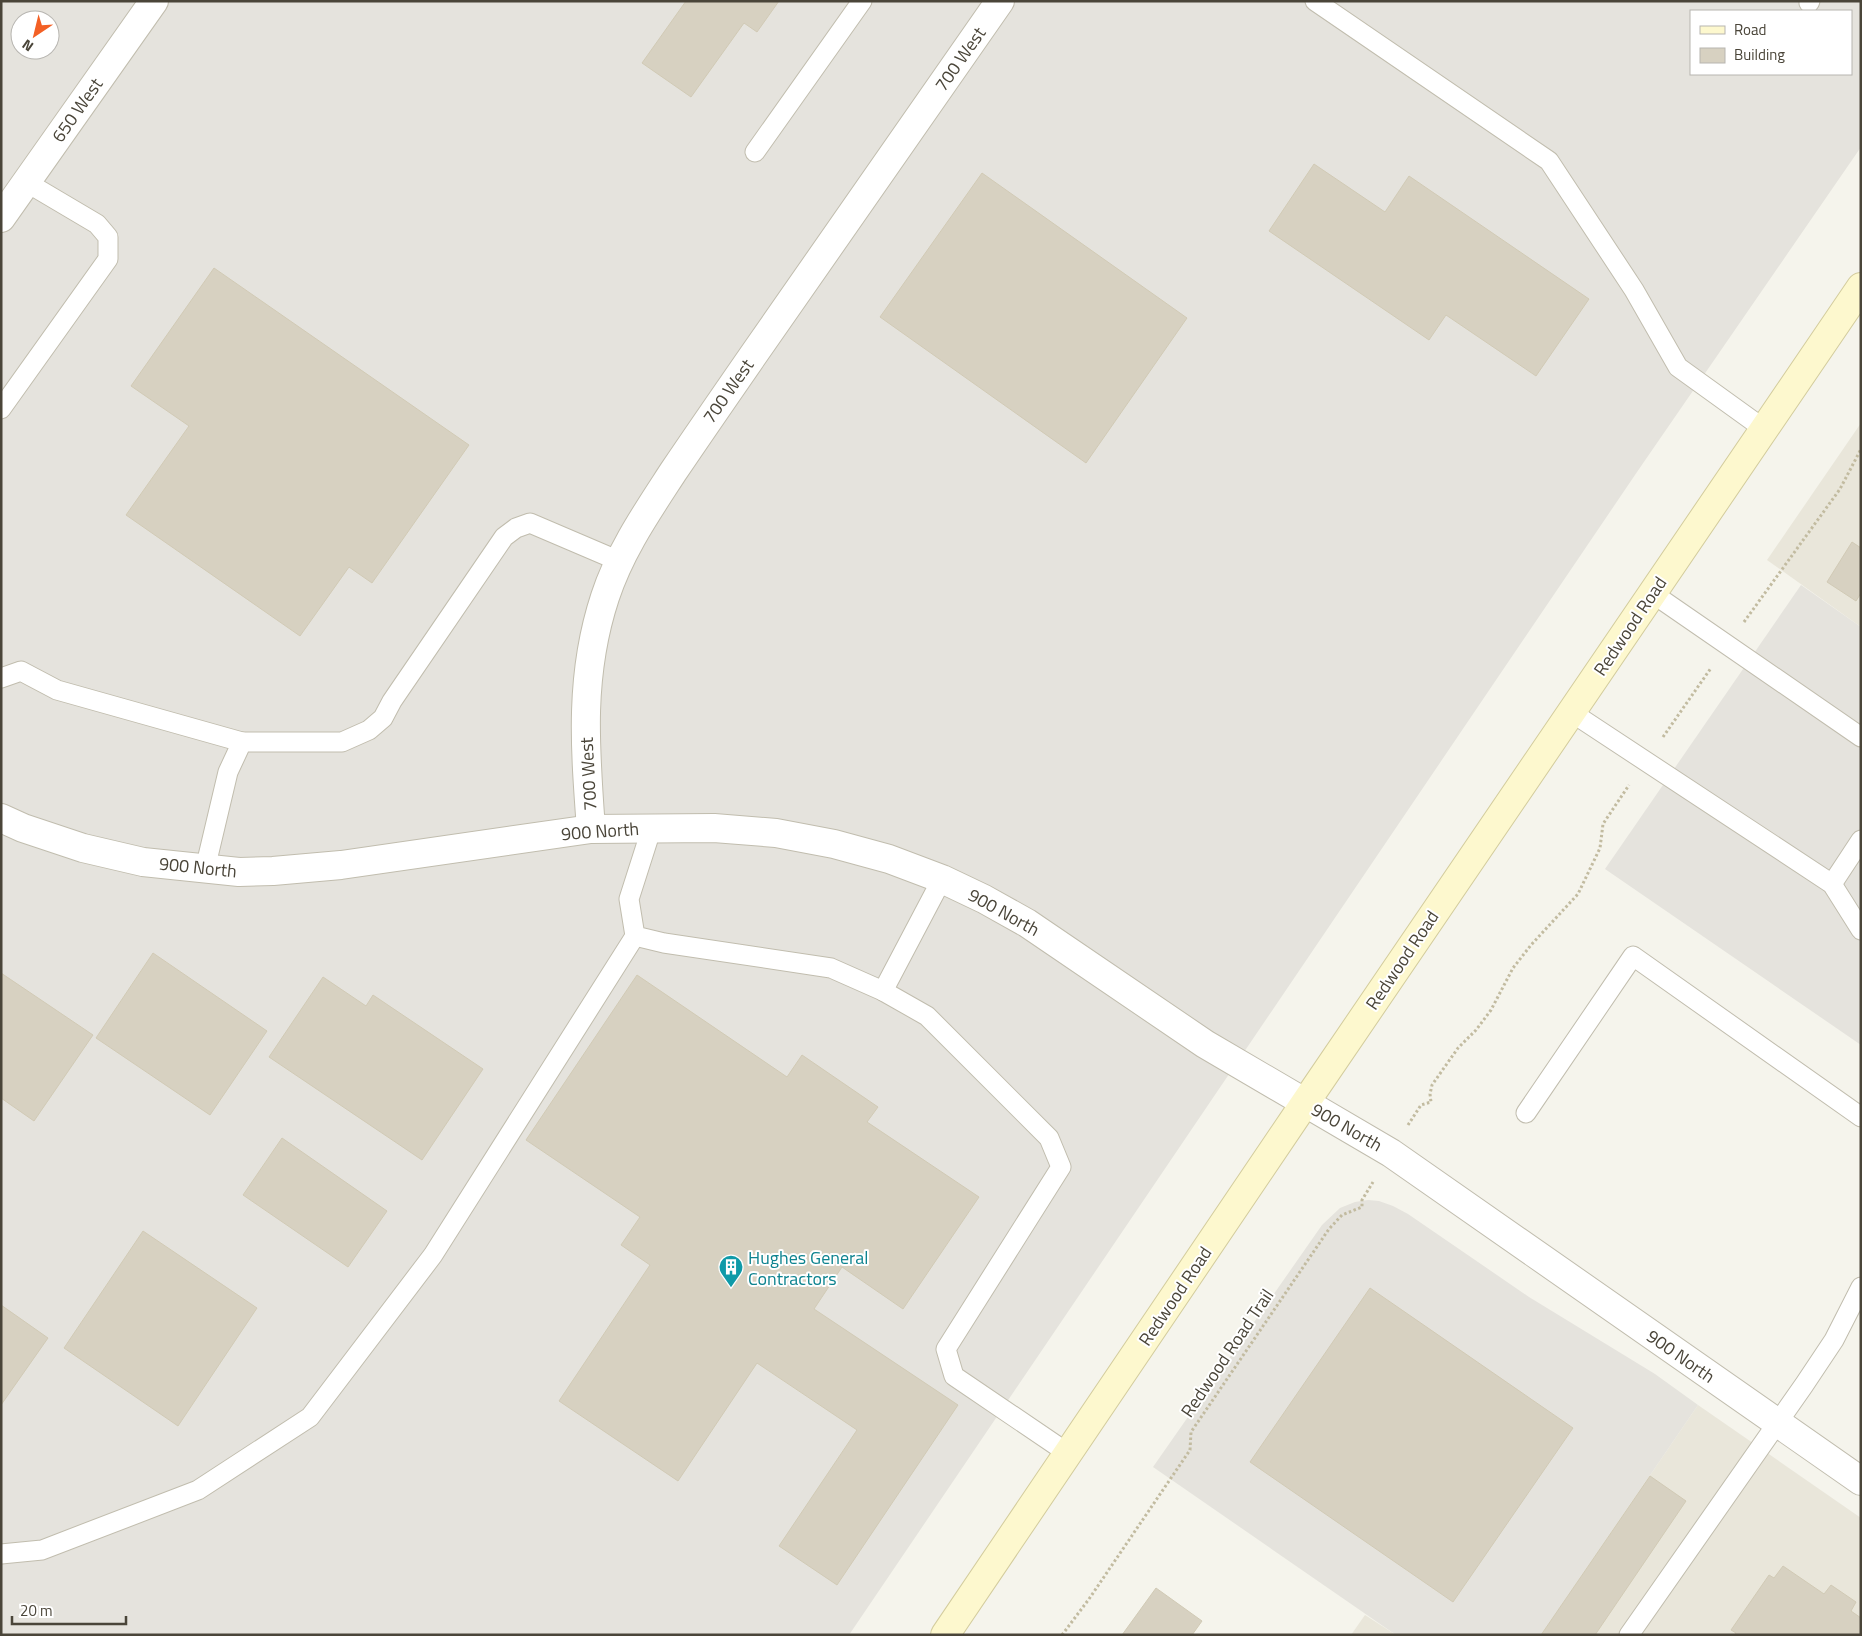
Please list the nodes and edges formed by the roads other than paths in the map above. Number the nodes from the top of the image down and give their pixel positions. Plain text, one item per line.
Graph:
1 (154, 1) edge
2 (862, 1) edge
3 (1315, 1) edge
4 (996, 3) edge
5 (755, 152) dead end
6 (26, 182) junction
7 (3, 211) edge
8 (1861, 288) edge
9 (1, 409) edge
10 (1764, 429) junction
11 (619, 561) junction
12 (1652, 593) junction
13 (1, 678) edge
14 (1571, 712) junction
15 (1861, 737) edge
16 (242, 742) junction
17 (1, 818) edge
18 (652, 827) junction
19 (592, 829) junction
20 (1861, 840) edge
21 (205, 869) junction
22 (942, 879) junction
23 (1832, 884) junction
24 (1861, 930) edge
25 (635, 936) junction
26 (883, 991) junction
27 (1305, 1103) junction
28 (1526, 1113) dead end
29 (1861, 1117) edge
30 (1861, 1287) edge
31 (1777, 1423) junction
32 (1069, 1454) junction
33 (1861, 1481) edge
34 (1, 1554) edge
35 (945, 1635) edge
36 (1629, 1635) edge

1 - 6 street, 650 West
2 - 5 lane
3 - 10 lane
4 - 11 street, 700 West
6 - 7 street, 650 West
6 - 9 lane
8 - 10 main road, Redwood Road
10 - 12 main road, Redwood Road
11 - 16 lane
11 - 19 street, 700 West
12 - 14 main road, Redwood Road
12 - 15 lane
13 - 16 lane
14 - 23 lane
14 - 27 main road, Redwood Road
16 - 21 lane
17 - 21 street, 900 North
18 - 19 street, 900 North
18 - 22 street, 900 North
18 - 25 lane
19 - 21 street, 900 North
20 - 23 lane
22 - 26 lane
22 - 27 street, 900 North
23 - 24 lane
25 - 26 lane
25 - 34 lane
26 - 32 lane
27 - 31 street, 900 North
27 - 32 main road, Redwood Road
28 - 29 lane
30 - 31 lane
31 - 33 street, 900 North
31 - 36 lane
32 - 35 main road, Redwood Road

